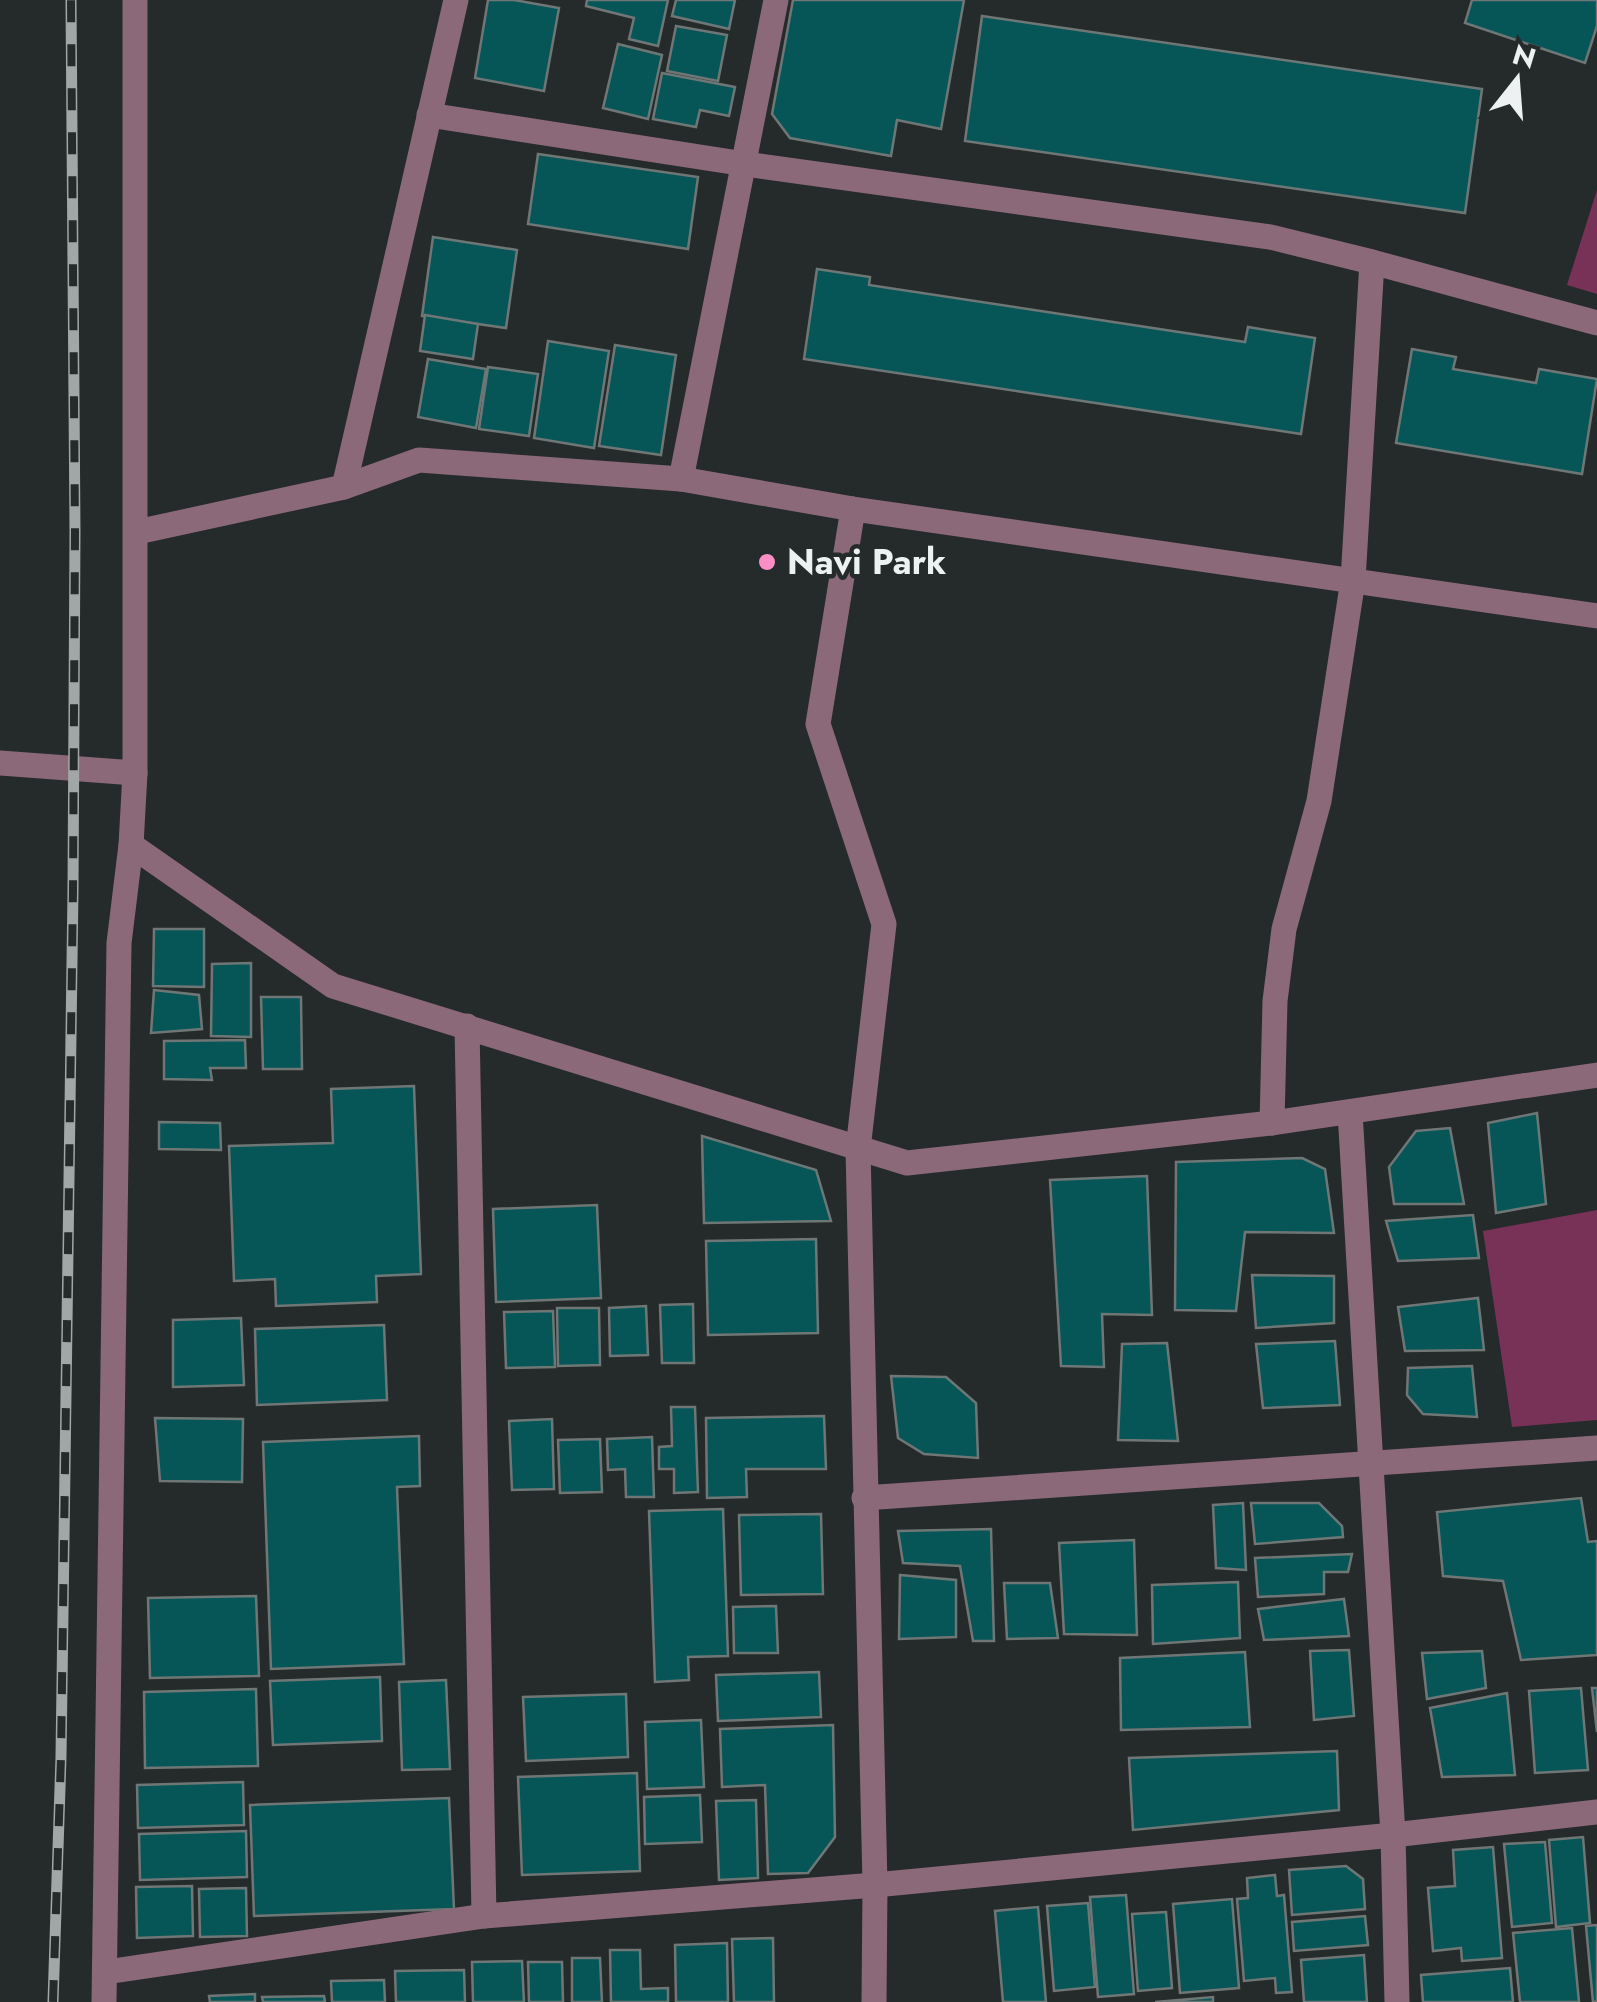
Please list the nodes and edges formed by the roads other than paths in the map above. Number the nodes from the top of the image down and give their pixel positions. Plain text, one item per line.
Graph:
1 (135, 0) edge
2 (456, 0) edge
3 (776, 0) edge
4 (430, 115) junction
5 (745, 164) junction
6 (1372, 262) junction
7 (1597, 323) edge
8 (682, 478) junction
9 (344, 487) junction
10 (853, 509) junction
11 (137, 532) junction
12 (1353, 580) junction
13 (1597, 616) edge
14 (0, 763) edge
15 (136, 773) junction
16 (132, 846) junction
17 (467, 1026) junction
18 (1597, 1076) edge
19 (1350, 1112) junction
20 (1272, 1123) junction
21 (858, 1149) junction
22 (1597, 1448) edge
23 (1372, 1464) junction
24 (864, 1498) junction
25 (1597, 1812) edge
26 (1393, 1835) junction
27 (875, 1885) junction
28 (484, 1916) junction
29 (106, 1972) junction
30 (104, 2002) edge
31 (874, 2002) edge
32 (1397, 2002) edge

1 - 11 street
2 - 4 street
3 - 5 street
4 - 5 street
4 - 9 street
5 - 6 street
5 - 8 street
6 - 7 street
6 - 12 street
8 - 9 street
8 - 10 street
9 - 11 street
10 - 12 street
10 - 21 street
11 - 15 street
12 - 13 street
12 - 20 street
14 - 15 street
15 - 16 street
16 - 17 street
16 - 29 street
17 - 21 street
17 - 28 street
18 - 19 street
19 - 20 street
19 - 23 street
20 - 21 street
21 - 24 street
22 - 23 street
23 - 24 street
23 - 26 street
24 - 27 street
25 - 26 street
26 - 27 street
26 - 32 street
27 - 28 street
27 - 31 street
28 - 29 street
29 - 30 street

